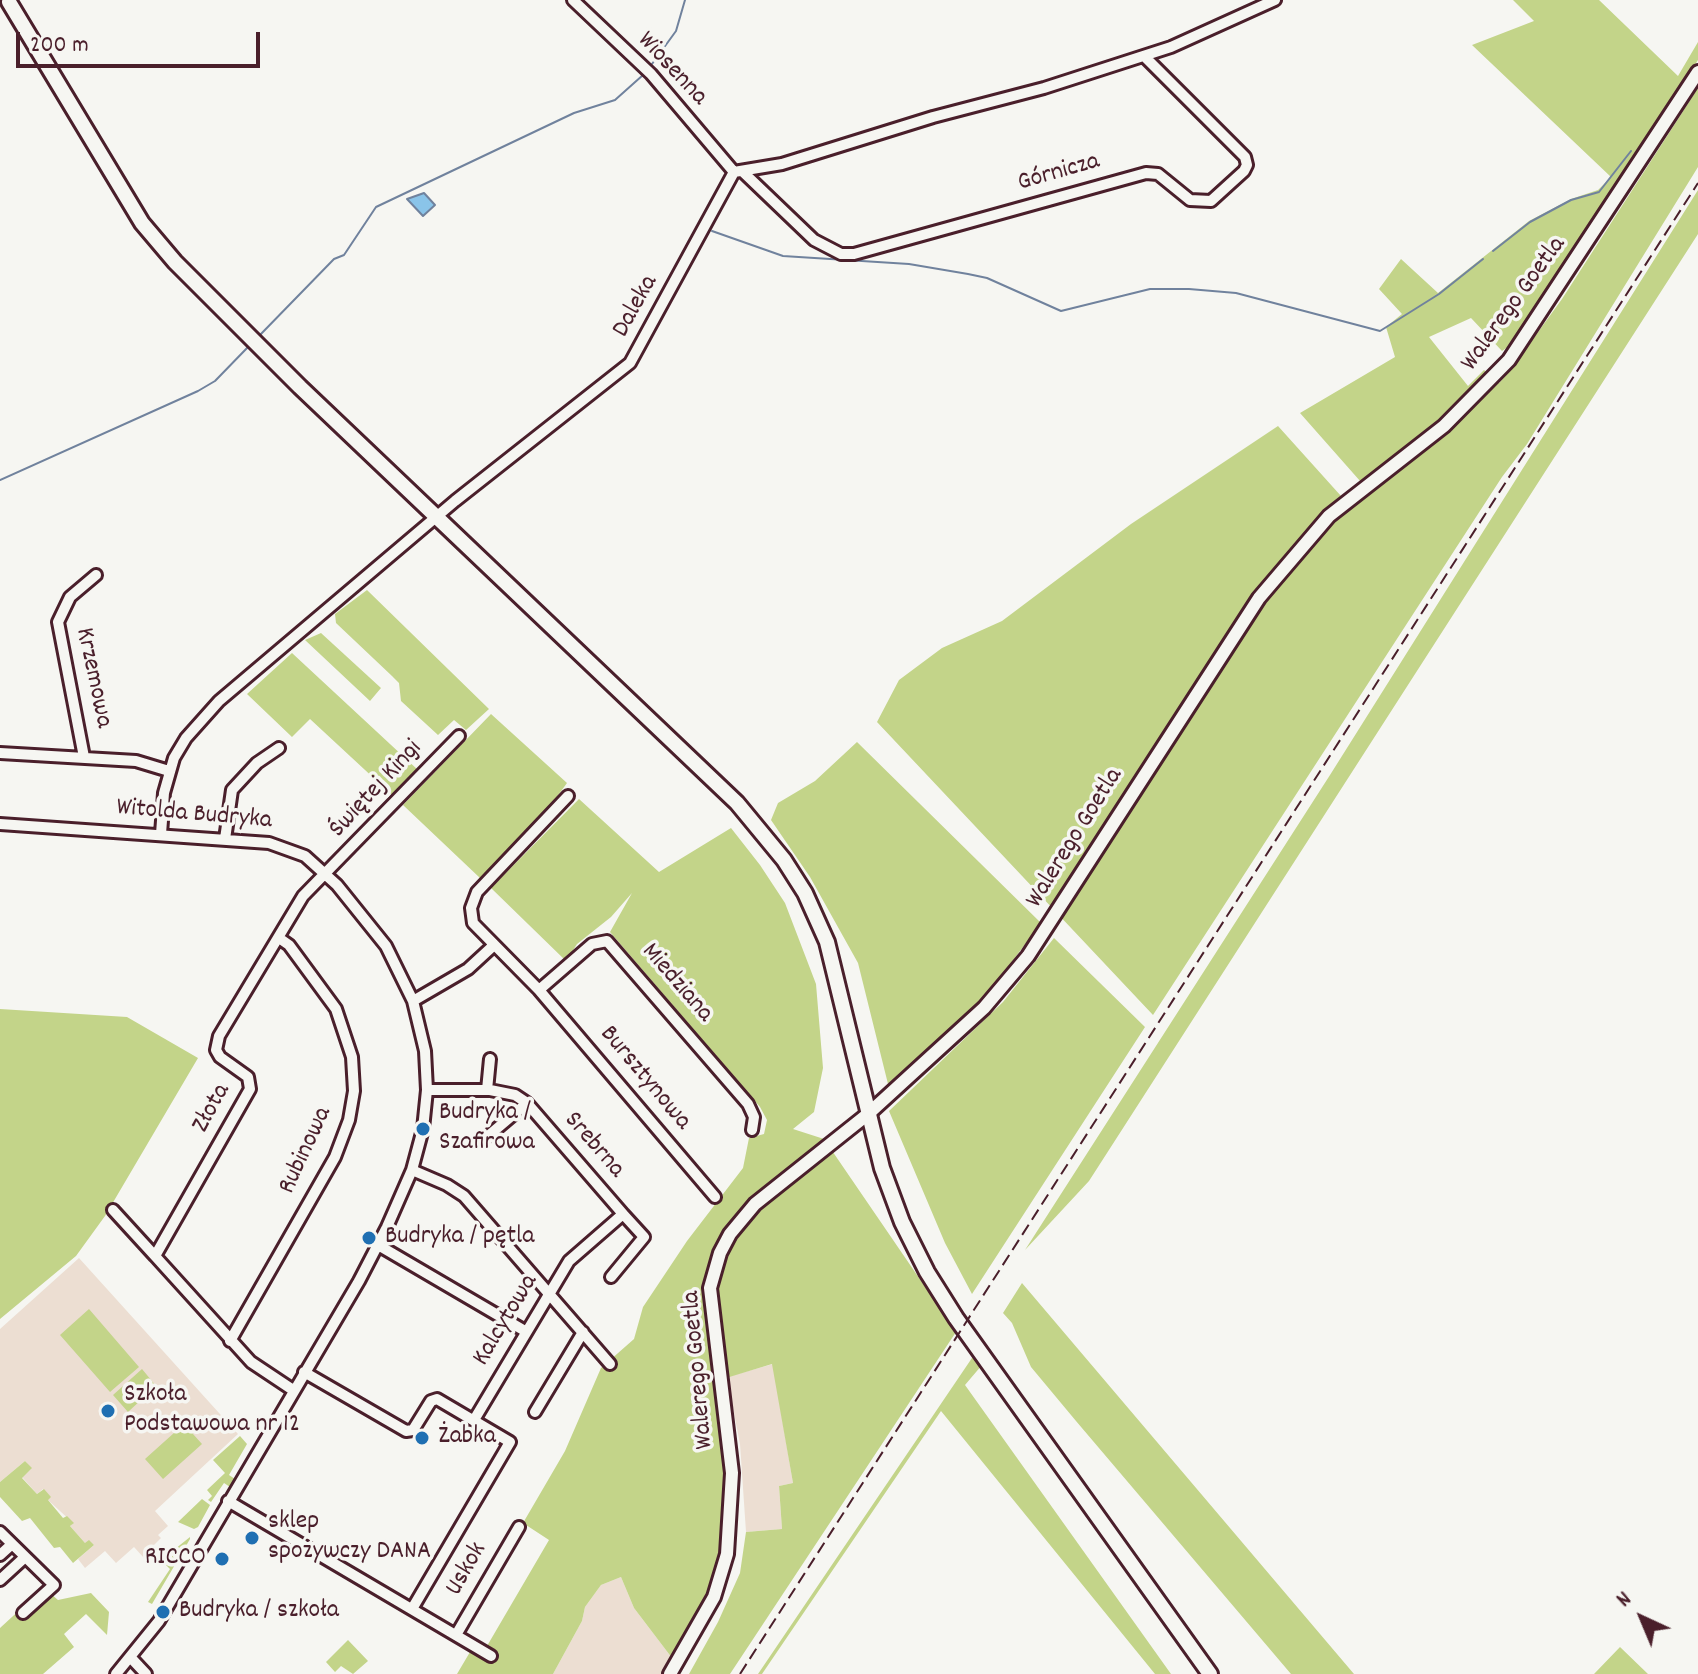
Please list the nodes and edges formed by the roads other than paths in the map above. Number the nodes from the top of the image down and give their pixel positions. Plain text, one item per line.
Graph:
1 (573, 0) edge
2 (1275, 0) edge
3 (7, 2) edge
4 (1144, 56) junction
5 (1698, 72) edge
6 (738, 172) junction
7 (438, 517) junction
8 (96, 575) dead end
9 (459, 736) dead end
10 (279, 748) dead end
11 (0, 753) edge
12 (84, 757) junction
13 (169, 771) junction
14 (568, 796) dead end
15 (0, 824) edge
16 (161, 834) junction
17 (225, 839) junction
18 (326, 874) junction
19 (279, 938) junction
20 (493, 946) junction
21 (539, 990) junction
22 (413, 1001) junction
23 (490, 1059) dead end
24 (427, 1090) junction
25 (487, 1090) junction
26 (527, 1103) junction
27 (868, 1114) junction
28 (752, 1130) dead end
29 (488, 1136) dead end
30 (412, 1170) junction
31 (715, 1197) dead end
32 (113, 1210) dead end
33 (623, 1214) junction
34 (378, 1245) junction
35 (582, 1249) joint
36 (155, 1256) junction
37 (611, 1277) dead end
38 (549, 1295) junction
39 (525, 1331) junction
40 (583, 1332) junction
41 (230, 1341) junction
42 (610, 1364) dead end
43 (304, 1372) junction
44 (293, 1390) junction
45 (535, 1412) dead end
46 (474, 1420) junction
47 (228, 1501) junction
48 (519, 1527) dead end
49 (0, 1532) edge
50 (11, 1545) junction
51 (0, 1555) edge
52 (24, 1558) junction
53 (0, 1580) edge
54 (412, 1609) junction
55 (23, 1613) dead end
56 (1176, 1623) junction
57 (456, 1635) junction
58 (491, 1656) dead end
59 (132, 1659) junction
60 (116, 1674) edge
61 (146, 1674) edge
62 (670, 1674) edge
63 (1210, 1674) edge
64 (1218, 1674) edge

1 - 6 street, Wiosenna
2 - 4 street
3 - 7 main road
4 - 6 street
4 - 6 street, Górnicza
5 - 27 street, Walerego Goetla
6 - 7 street, Daleka
7 - 13 street, Daleka
7 - 27 main road
8 - 12 street, Krzemowa
9 - 18 street, Świętej Kingi
10 - 17 street
11 - 12 street
12 - 13 street
13 - 16 street, Daleka
14 - 20 street, Bursztynowa
15 - 16 street, Witolda Budryka
16 - 17 street, Witolda Budryka
17 - 18 street, Witolda Budryka
18 - 19 street, Złota
18 - 22 street, Witolda Budryka
19 - 36 street, Złota
19 - 41 street, Rubinowa
20 - 21 street, Bursztynowa
20 - 22 street
21 - 28 street, Miedziana
21 - 31 street, Bursztynowa
22 - 24 street, Witolda Budryka
23 - 25 street
24 - 25 street, Srebrna
24 - 30 street, Witolda Budryka
25 - 26 street, Srebrna
26 - 29 street
26 - 33 street, Srebrna
27 - 56 main road
27 - 62 street, Walerego Goetla
30 - 34 street, Witolda Budryka
30 - 38 street
32 - 36 street
33 - 35 street, Srebrna
33 - 37 street, Srebrna
34 - 39 street
34 - 43 street, Witolda Budryka
35 - 38 street, Kalcytowa
36 - 41 street
38 - 39 street, Kalcytowa
38 - 40 street
39 - 46 street, Kalcytowa
40 - 42 street
40 - 45 street
41 - 44 street
43 - 44 street, Witolda Budryka
43 - 46 street
44 - 47 street, Witolda Budryka
46 - 54 street
47 - 54 street
47 - 59 street, Witolda Budryka
48 - 57 street, Uskok
49 - 50 street
50 - 51 street
50 - 52 street
52 - 53 street
52 - 55 street
54 - 57 street
56 - 63 main road
56 - 64 main road
57 - 58 street
59 - 60 street, Witolda Budryka
59 - 61 street

